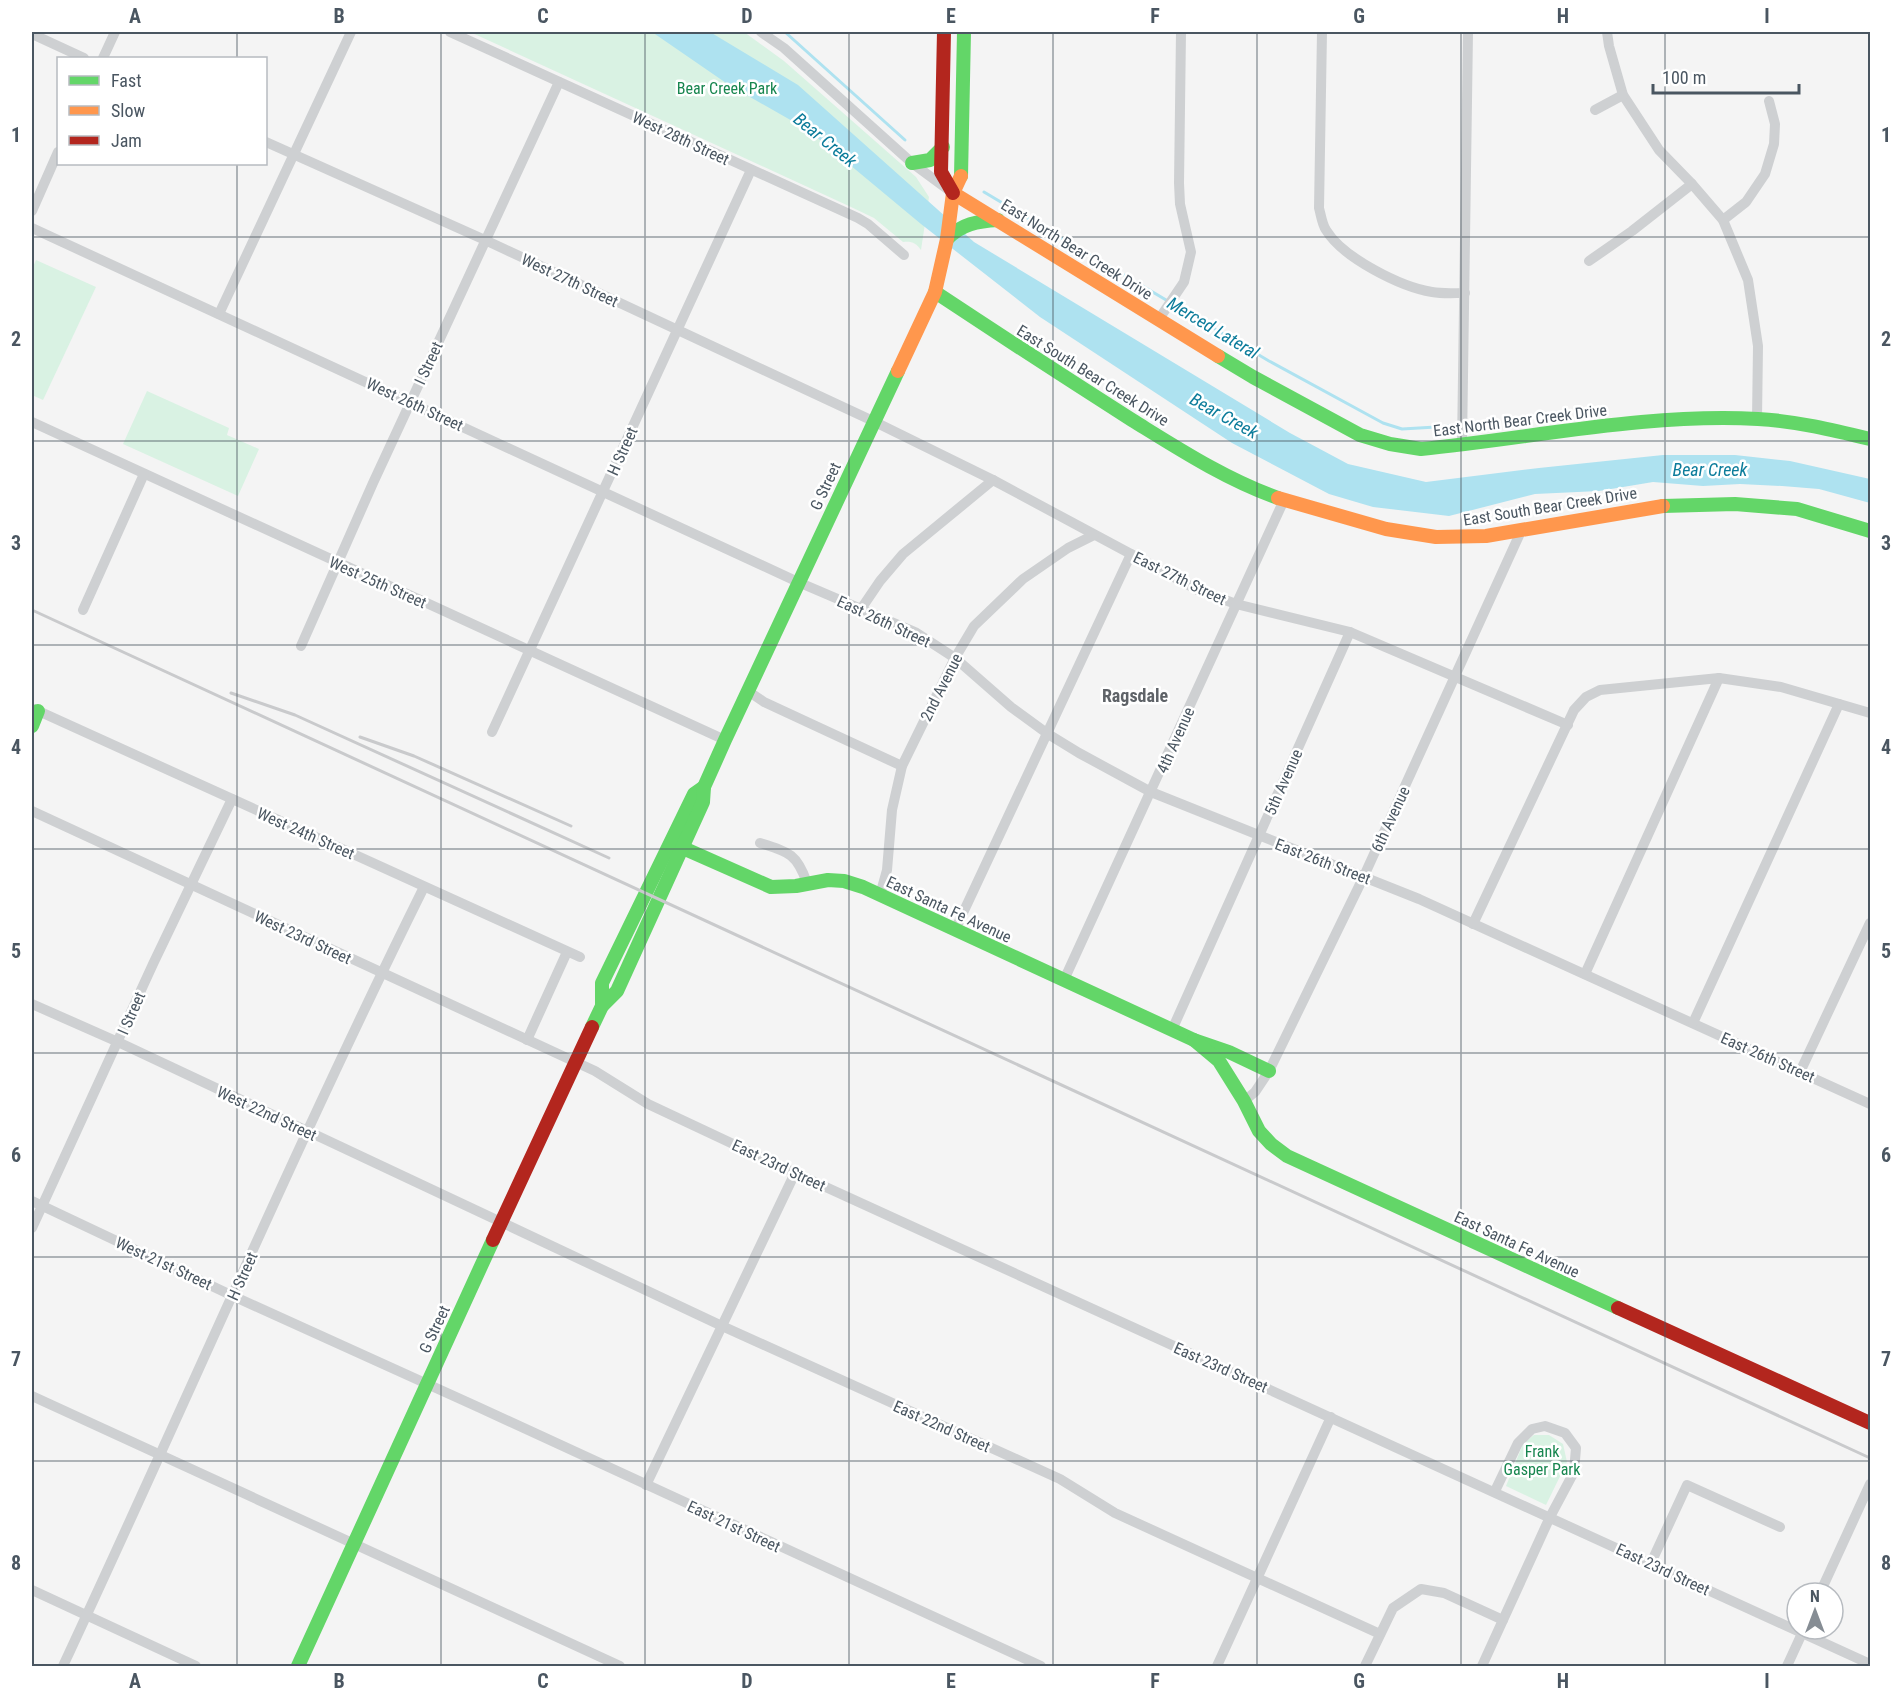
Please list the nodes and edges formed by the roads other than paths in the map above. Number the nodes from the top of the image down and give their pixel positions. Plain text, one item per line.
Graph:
1 (115, 32) edge
2 (351, 32) edge
3 (450, 32) edge
4 (760, 32) edge
5 (944, 32) edge
6 (964, 32) edge
7 (1181, 32) edge
8 (1322, 32) edge
9 (1468, 32) edge
10 (1607, 32) edge
11 (32, 34) edge
12 (82, 57) edge
13 (103, 57) edge
14 (559, 82) junction
15 (1623, 95) junction
16 (1769, 101) dead end
17 (1595, 110) dead end
18 (267, 142) edge
19 (943, 147) junction
20 (57, 154) edge
21 (293, 155) junction
22 (912, 163) junction
23 (751, 170) junction
24 (1692, 184) junction
25 (953, 193) junction
26 (32, 211) edge
27 (999, 220) junction
28 (1723, 220) junction
29 (32, 228) edge
30 (947, 239) junction
31 (485, 240) junction
32 (904, 255) dead end
33 (1589, 261) dead end
34 (935, 292) junction
35 (1465, 293) junction
36 (219, 314) junction
37 (1162, 314) junction
38 (678, 329) junction
39 (411, 402) junction
40 (1757, 419) junction
41 (873, 421) junction
42 (32, 422) edge
43 (1870, 440) edge
44 (1462, 445) junction
45 (144, 474) junction
46 (993, 480) junction
47 (603, 490) junction
48 (1284, 500) junction
49 (1522, 529) junction
50 (1870, 531) edge
51 (1094, 535) junction
52 (1131, 554) junction
53 (337, 563) junction
54 (798, 582) junction
55 (1236, 604) junction
56 (861, 609) junction
57 (83, 610) dead end
58 (1350, 632) junction
59 (301, 646) dead end
60 (530, 651) junction
61 (955, 658) junction
62 (1455, 676) junction
63 (1719, 678) junction
64 (748, 691) junction
65 (1839, 704) junction
66 (35, 710) edge
67 (1870, 713) edge
68 (1568, 725) junction
69 (32, 726) edge
70 (492, 732) dead end
71 (1048, 734) junction
72 (725, 740) junction
73 (902, 766) junction
74 (704, 787) junction
75 (1151, 792) junction
76 (232, 799) junction
77 (32, 811) edge
78 (1259, 836) junction
79 (760, 843) dead end
80 (683, 848) junction
81 (1364, 876) junction
82 (807, 883) junction
83 (191, 885) junction
84 (424, 887) junction
85 (880, 896) junction
86 (1870, 923) edge
87 (1473, 924) junction
88 (955, 930) junction
89 (567, 952) junction
90 (580, 957) dead end
91 (382, 973) junction
92 (1586, 974) junction
93 (1064, 980) junction
94 (32, 1004) edge
95 (602, 1006) junction
96 (1693, 1023) junction
97 (1172, 1030) junction
98 (527, 1040) junction
99 (1194, 1040) junction
100 (118, 1042) junction
101 (575, 1062) junction
102 (1269, 1071) junction
103 (1800, 1072) junction
104 (1244, 1101) junction
105 (1870, 1104) edge
106 (307, 1131) junction
107 (795, 1173) junction
108 (37, 1203) edge
109 (501, 1223) junction
110 (32, 1228) edge
111 (232, 1296) junction
112 (722, 1326) junction
113 (428, 1384) junction
114 (32, 1396) edge
115 (1331, 1417) junction
116 (1870, 1423) edge
117 (161, 1455) junction
118 (1870, 1484) edge
119 (646, 1485) junction
120 (1495, 1491) junction
121 (1550, 1517) junction
122 (1780, 1527) dead end
123 (354, 1544) junction
124 (1651, 1563) junction
125 (1257, 1578) junction
126 (1826, 1581) edge
127 (32, 1590) edge
128 (87, 1616) junction
129 (1503, 1620) junction
130 (1785, 1623) edge
131 (1380, 1634) junction
132 (1798, 1641) edge
133 (1823, 1641) edge
134 (1870, 1664) edge
135 (63, 1666) edge
136 (196, 1666) edge
137 (298, 1666) edge
138 (620, 1666) edge
139 (1041, 1666) edge
140 (1217, 1666) edge
141 (1365, 1666) edge
142 (1482, 1666) edge
143 (1787, 1666) edge

1 - 13 street
2 - 21 street
3 - 14 street, West 28th Street
4 - 22 street
5 - 19 street, G Street
6 - 25 street, G Street
7 - 37 street
8 - 35 street
9 - 35 street
10 - 15 street
11 - 12 street
14 - 23 street, West 28th Street
14 - 31 street, I Street
15 - 17 street
15 - 24 street
16 - 28 street
18 - 21 street, West 27th Street
19 - 22 street
19 - 25 street, G Street
20 - 26 street
21 - 31 street, West 27th Street
21 - 36 street
22 - 25 street
23 - 32 street, West 28th Street
23 - 38 street, H Street
24 - 28 street
24 - 33 street
25 - 27 street, East North Bear Creek Drive
25 - 30 street, G Street
27 - 30 street
27 - 37 street, East North Bear Creek Drive
28 - 40 street
29 - 36 street, West 26th Street
30 - 34 street, G Street
31 - 38 street, West 27th Street
31 - 39 street, I Street
34 - 41 street, G Street
34 - 48 street, East South Bear Creek Drive
35 - 44 street
36 - 39 street, West 26th Street
37 - 44 street, East North Bear Creek Drive
38 - 41 street, West 27th Street
38 - 47 street, H Street
39 - 47 street, West 26th Street
39 - 53 street, I Street
40 - 43 street, East North Bear Creek Drive
40 - 44 street, East North Bear Creek Drive
41 - 46 street, East 27th Street
41 - 54 street, G Street
42 - 45 street, West 25th Street
45 - 53 street, West 25th Street
45 - 57 street
46 - 51 street, East 27th Street
46 - 56 street
47 - 54 street, West 26th Street
47 - 60 street, H Street
48 - 49 street, East South Bear Creek Drive
48 - 55 street, 4th Avenue
49 - 50 street, East South Bear Creek Drive
49 - 62 street, 6th Avenue
51 - 52 street, East 27th Street
51 - 61 street, 2nd Avenue
52 - 55 street, East 27th Street
52 - 71 street
53 - 59 street, I Street
53 - 60 street, West 25th Street
54 - 56 street, East 26th Street
54 - 64 street, G Street
55 - 58 street, East 27th Street
55 - 75 street, 4th Avenue
56 - 61 street, East 26th Street
58 - 62 street, East 27th Street
58 - 78 street, 5th Avenue
60 - 70 street, H Street
60 - 72 street, West 25th Street
61 - 71 street, East 26th Street
61 - 73 street, 2nd Avenue
62 - 68 street, East 27th Street
62 - 81 street, 6th Avenue
63 - 65 street
63 - 68 street
63 - 92 street
64 - 72 street, G Street
64 - 73 street
65 - 67 street
65 - 96 street
66 - 69 street
66 - 76 street, West 24th Street
68 - 87 street
71 - 75 street, East 26th Street
71 - 88 street
72 - 74 street, G Street
73 - 85 street, 2nd Avenue
74 - 80 street, G Street
74 - 95 street, G Street
75 - 78 street, East 26th Street
75 - 93 street, 4th Avenue
76 - 83 street, I Street
76 - 84 street, West 24th Street
77 - 83 street, West 23rd Street
78 - 81 street, East 26th Street
78 - 97 street, 5th Avenue
79 - 82 street
80 - 82 street, East Santa Fe Avenue
80 - 95 street, G Street
81 - 87 street, East 26th Street
81 - 102 street, 6th Avenue
82 - 85 street, East Santa Fe Avenue
83 - 91 street, West 23rd Street
83 - 100 street, I Street
84 - 89 street, West 24th Street
84 - 91 street, H Street
85 - 88 street, East Santa Fe Avenue
86 - 103 street
87 - 92 street, East 26th Street
88 - 93 street, East Santa Fe Avenue
89 - 90 street, West 24th Street
89 - 98 street
91 - 98 street, West 23rd Street
91 - 106 street, H Street
92 - 96 street, East 26th Street
93 - 97 street, East Santa Fe Avenue
94 - 100 street, West 22nd Street
95 - 101 street, G Street
96 - 103 street, East 26th Street
97 - 99 street, East Santa Fe Avenue
98 - 101 street, West 23rd Street
99 - 102 street, East Santa Fe Avenue
99 - 104 street, East Santa Fe Avenue
100 - 106 street, West 22nd Street
100 - 108 street, I Street
101 - 107 street, East 23rd Street
101 - 109 street, G Street
102 - 104 street, 6th Avenue
103 - 105 street, East 26th Street
104 - 116 street, East Santa Fe Avenue
106 - 109 street, West 22nd Street
106 - 111 street, H Street
107 - 112 street
107 - 115 street, East 23rd Street
108 - 110 street, I Street
108 - 111 street, West 21st Street
109 - 112 street, East 22nd Street
109 - 113 street, G Street
111 - 113 street, West 21st Street
111 - 117 street, H Street
112 - 119 street
112 - 125 street, East 22nd Street
113 - 119 street, East 21st Street
113 - 123 street, G Street
114 - 117 street
115 - 120 street, East 23rd Street
115 - 125 street
117 - 123 street
117 - 128 street, H Street
118 - 126 street
119 - 139 street, East 21st Street
120 - 121 street, East 23rd Street
120 - 121 street
121 - 124 street, East 23rd Street
121 - 129 street
122 - 124 street
123 - 137 street, G Street
123 - 138 street
124 - 130 street, East 23rd Street
125 - 131 street, East 22nd Street
125 - 140 street
127 - 128 street
128 - 135 street, H Street
128 - 136 street
129 - 131 street
129 - 142 street
131 - 141 street
132 - 143 street
133 - 134 street, East 23rd Street

